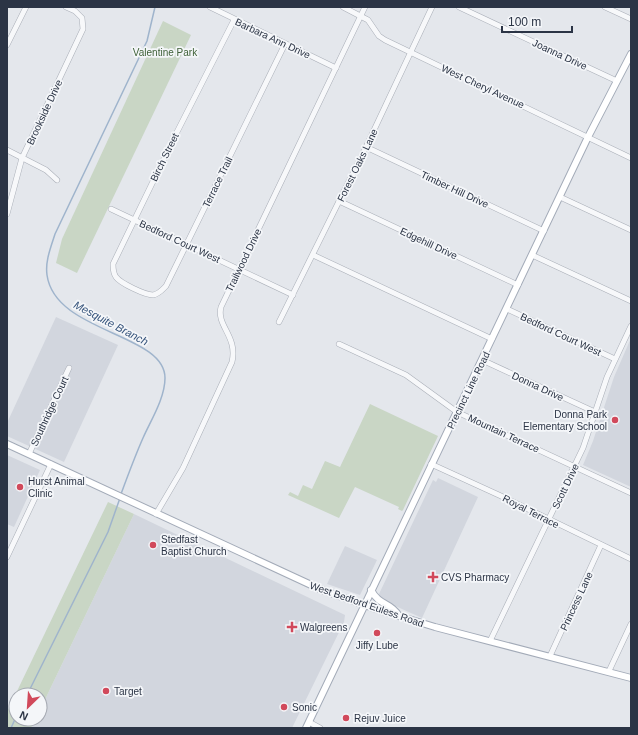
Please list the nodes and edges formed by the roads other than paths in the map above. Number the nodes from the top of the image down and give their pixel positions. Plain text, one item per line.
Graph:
1 (26, 7) edge
2 (66, 7) edge
3 (210, 7) edge
4 (343, 7) edge
5 (365, 7) edge
6 (432, 7) edge
7 (459, 7) edge
8 (605, 7) edge
9 (361, 15) junction
10 (631, 19) edge
11 (234, 20) junction
12 (284, 44) junction
13 (7, 45) edge
14 (411, 52) junction
15 (631, 54) edge
16 (336, 68) junction
17 (617, 81) junction
18 (588, 137) junction
19 (366, 147) junction
20 (7, 150) edge
21 (22, 158) junction
22 (631, 158) edge
23 (57, 180) dead end
24 (560, 197) junction
25 (339, 200) junction
26 (111, 209) dead end
27 (7, 214) edge
28 (134, 220) junction
29 (631, 230) edge
30 (544, 231) junction
31 (187, 244) junction
32 (313, 255) junction
33 (532, 255) junction
34 (239, 269) junction
35 (518, 285) junction
36 (134, 288) joint
37 (293, 295) junction
38 (631, 301) edge
39 (507, 309) junction
40 (279, 322) dead end
41 (631, 326) edge
42 (492, 339) junction
43 (339, 344) dead end
44 (616, 359) junction
45 (482, 360) junction
46 (69, 368) dead end
47 (457, 412) junction
48 (595, 412) junction
49 (7, 444) edge
50 (29, 454) junction
51 (51, 464) junction
52 (431, 464) junction
53 (575, 467) junction
54 (631, 493) edge
55 (156, 514) junction
56 (549, 520) junction
57 (601, 545) junction
58 (7, 557) edge
59 (631, 559) edge
60 (371, 590) junction
61 (364, 605) junction
62 (398, 616) junction
63 (631, 624) edge
64 (490, 641) junction
65 (550, 656) junction
66 (609, 671) junction
67 (631, 678) edge
68 (307, 725) edge
69 (320, 728) edge

1 - 13 street
2 - 21 street, Brookside Drive
3 - 11 street, Barbara Ann Drive
4 - 9 street, West Cheryl Avenue
5 - 9 street, Trailwood Drive
6 - 14 street, Forest Oaks Lane
7 - 17 street, Joanna Drive
8 - 10 street
9 - 14 street, West Cheryl Avenue
9 - 16 street, Trailwood Drive
11 - 12 street, Barbara Ann Drive
11 - 28 street, Birch Street
12 - 16 street, Barbara Ann Drive
12 - 31 street, Terrace Trail
14 - 18 street, West Cheryl Avenue
14 - 19 street, Forest Oaks Lane
15 - 17 main road, Precinct Line Road
16 - 34 street, Trailwood Drive
17 - 18 main road, Precinct Line Road
18 - 22 street, West Cheryl Avenue
18 - 24 main road, Precinct Line Road
19 - 25 street, Forest Oaks Lane
19 - 30 street, Timber Hill Drive
20 - 21 street
21 - 23 street
21 - 27 street, Brookside Drive
24 - 29 street
24 - 30 main road, Precinct Line Road
25 - 32 street, Forest Oaks Lane
25 - 35 street, Edgehill Drive
26 - 28 street, Bedford Court West
28 - 31 street, Bedford Court West
28 - 36 street, Birch Street
30 - 33 main road, Precinct Line Road
31 - 34 street, Bedford Court West
31 - 36 street, Terrace Trail
32 - 37 street, Forest Oaks Lane
32 - 42 street
33 - 35 main road, Precinct Line Road
33 - 38 street
34 - 37 street, Bedford Court West
34 - 55 street, Trailwood Drive
35 - 39 main road, Precinct Line Road
37 - 40 street, Forest Oaks Lane
39 - 42 main road, Precinct Line Road
39 - 44 street, Bedford Court West
41 - 44 street, Scott Drive
42 - 45 main road, Precinct Line Road
43 - 47 street, Mountain Terrace
44 - 48 street, Scott Drive
45 - 47 main road, Precinct Line Road
45 - 48 street, Donna Drive
46 - 50 street, Southridge Court
47 - 52 main road, Precinct Line Road
47 - 53 street, Mountain Terrace
48 - 53 street, Scott Drive
49 - 50 main road, West Bedford Euless Road
50 - 51 main road, West Bedford Euless Road
51 - 55 main road, West Bedford Euless Road
51 - 58 street
52 - 56 street, Royal Terrace
52 - 60 main road, Precinct Line Road
53 - 54 street, Mountain Terrace
53 - 56 street, Scott Drive
55 - 61 main road, West Bedford Euless Road
56 - 57 street, Royal Terrace
56 - 64 street, Scott Drive
57 - 59 street, Royal Terrace
57 - 65 street, Princess Lane
60 - 61 main road, Precinct Line Road
60 - 62 main road
61 - 62 main road, West Bedford Euless Road
61 - 68 main road, Precinct Line Road
62 - 64 main road, West Bedford Euless Road
63 - 66 street
64 - 65 main road, West Bedford Euless Road
65 - 66 main road, West Bedford Euless Road
66 - 67 main road, West Bedford Euless Road
68 - 69 street

